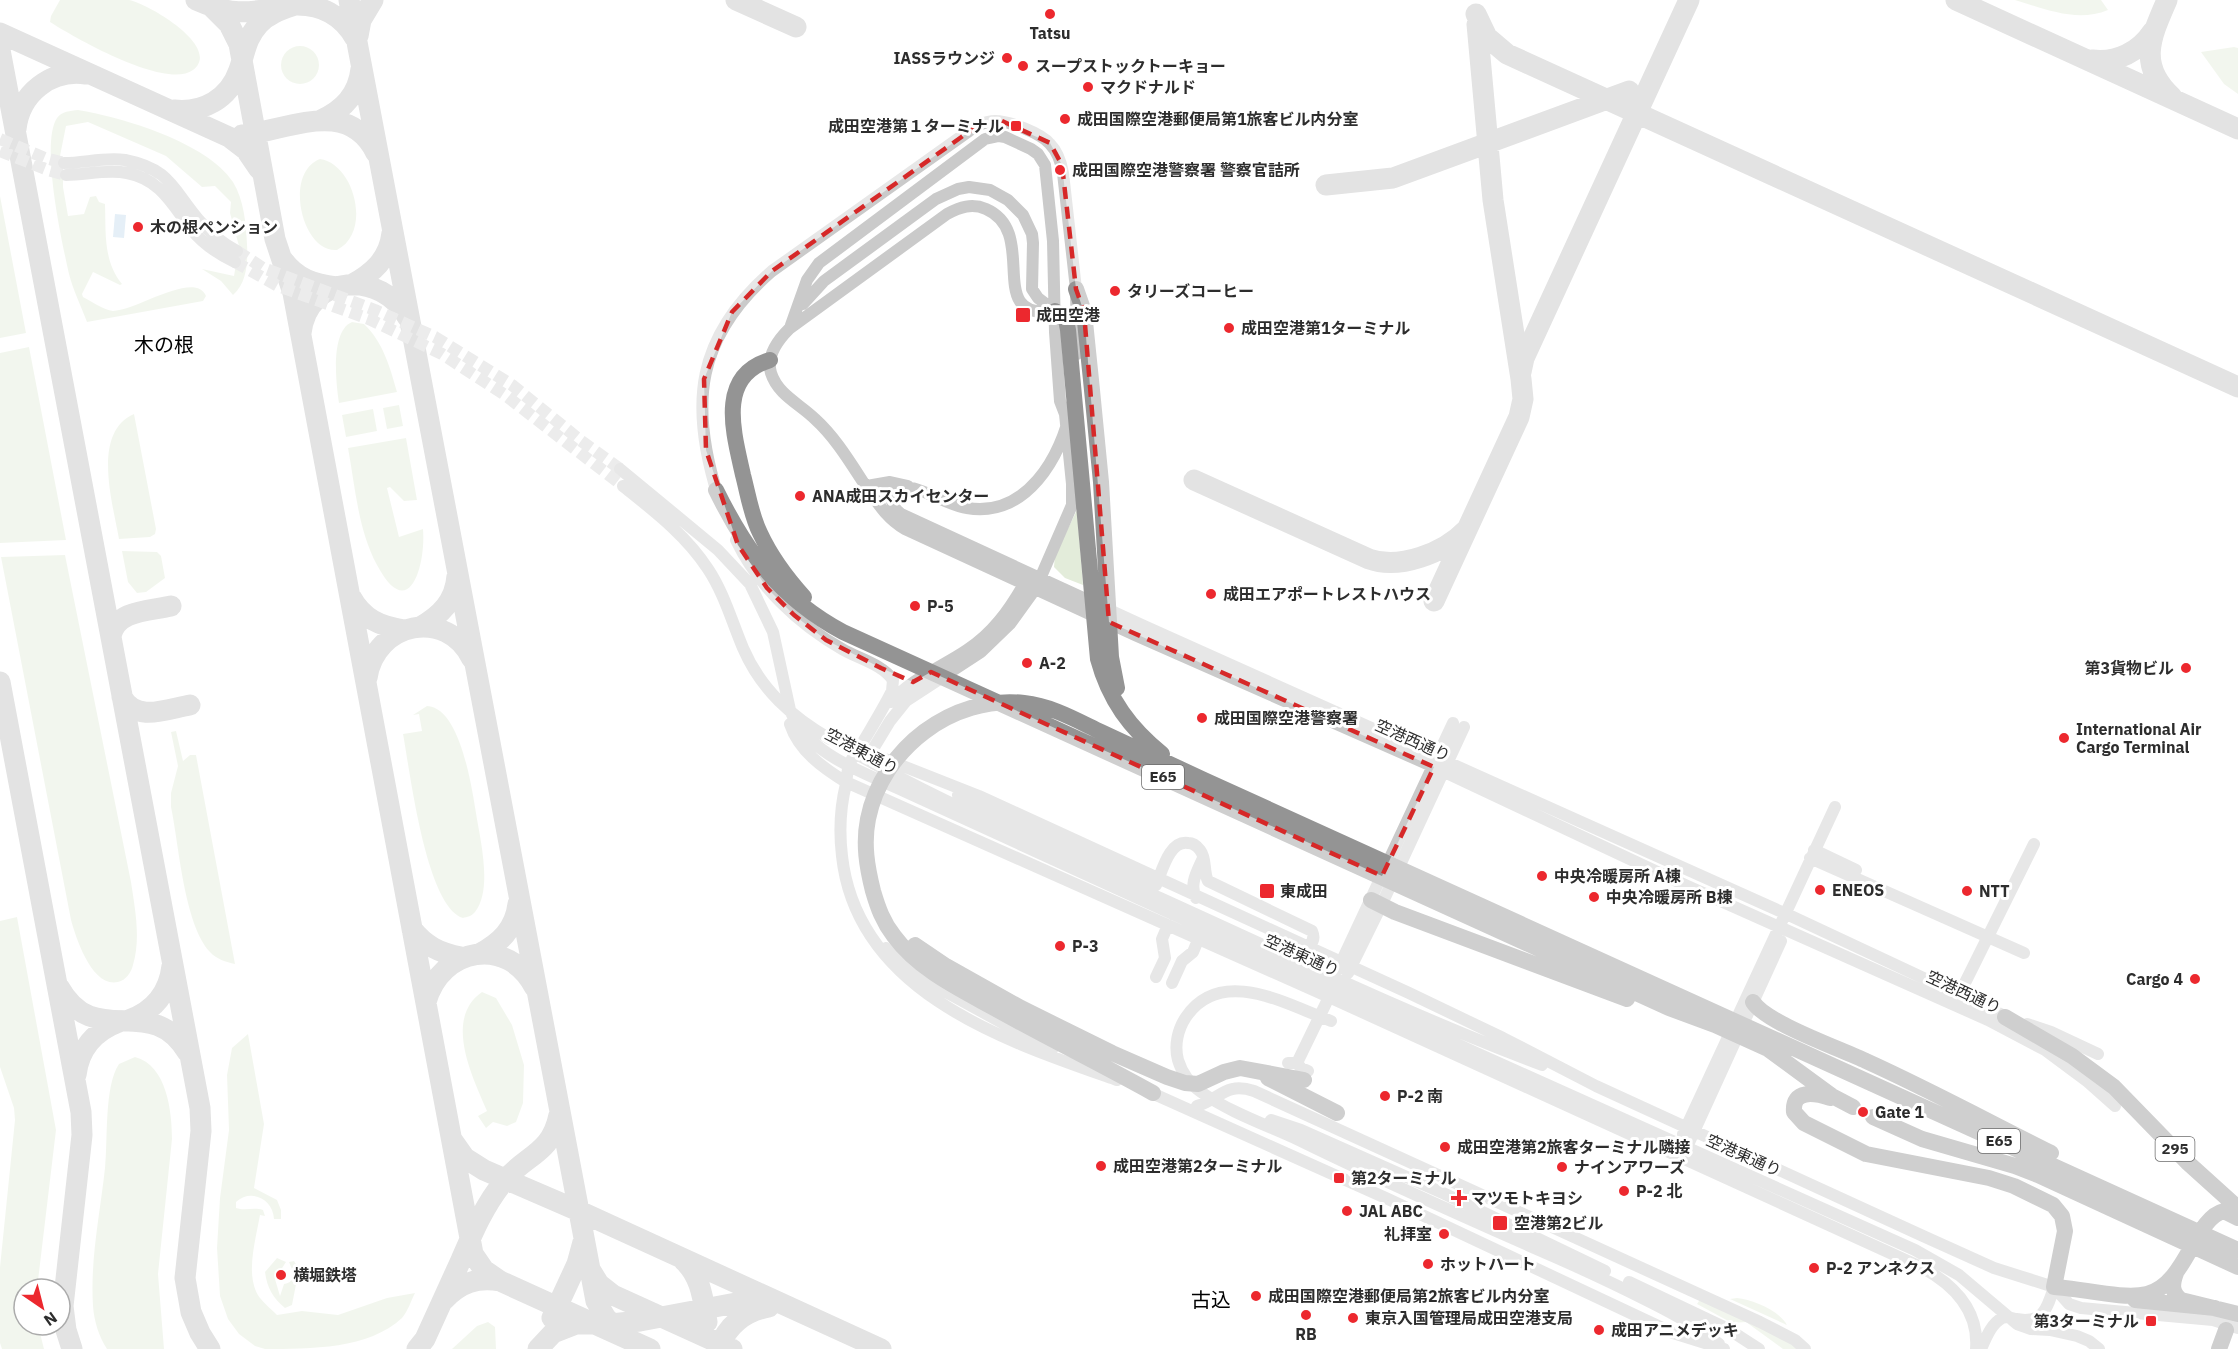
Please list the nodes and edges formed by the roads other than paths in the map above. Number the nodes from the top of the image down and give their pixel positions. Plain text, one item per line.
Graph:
1 (65, 169) tunnel mouth
2 (890, 188) junction
3 (236, 256) tunnel mouth
4 (1073, 266) junction
5 (1076, 289) junction
6 (1055, 311) junction
7 (797, 313) junction
8 (789, 329) junction
9 (770, 360) junction
10 (620, 469) tunnel mouth
11 (623, 486) tunnel mouth
12 (867, 486) junction
13 (909, 487) junction
14 (716, 490) joint
15 (1033, 583) junction
16 (774, 588) junction
17 (879, 649) junction
18 (1105, 658) junction
19 (881, 668) junction
20 (915, 674) junction
21 (784, 679) junction
22 (929, 685) junction
23 (879, 717) junction
24 (1458, 725) dead end
25 (1441, 764) junction
26 (849, 765) junction
27 (887, 765) junction
28 (861, 771) junction
29 (1204, 780) junction
30 (846, 782) junction
31 (1838, 809) dead end
32 (2034, 844) dead end
33 (1816, 856) junction
34 (1203, 858) junction
35 (1373, 865) junction
36 (1410, 881) junction
37 (1155, 886) junction
38 (873, 890) junction
39 (1376, 903) junction
40 (859, 914) junction
41 (1789, 915) junction
42 (1168, 925) junction
43 (1195, 925) junction
44 (1782, 928) junction
45 (1989, 934) junction
46 (1199, 939) junction
47 (2024, 953) dead end
48 (1156, 977) dead end
49 (1172, 983) dead end
50 (1333, 991) junction
51 (1956, 1000) junction
52 (1753, 1002) junction
53 (1669, 1008) junction
54 (2005, 1017) junction
55 (1718, 1020) junction
56 (1331, 1021) dead end
57 (1757, 1037) junction
58 (1087, 1042) junction
59 (1500, 1043) junction
60 (2098, 1054) dead end
61 (1254, 1071) junction
62 (1306, 1075) joint
63 (1156, 1091) junction
64 (1197, 1106) junction
65 (2115, 1106) dead end
66 (1337, 1113) dead end
67 (1873, 1117) dead end
68 (1214, 1120) junction
69 (1301, 1141) junction
70 (1681, 1149) junction
71 (2238, 1208) edge
72 (2238, 1218) edge
73 (2238, 1250) edge
74 (2238, 1267) edge
75 (2176, 1273) junction
76 (2054, 1287) junction
77 (2215, 1308) junction
78 (2238, 1314) edge
79 (2007, 1317) junction
80 (2232, 1329) edge
81 (1724, 1349) edge
82 (1759, 1349) edge
83 (1804, 1349) edge
84 (1976, 1349) edge
85 (1981, 1349) edge
86 (2099, 1349) edge
87 (2219, 1349) edge

1 - 3 street
2 - 4 street
2 - 4 street
2 - 14 street
4 - 5 street
5 - 13 street
5 - 18 highway
6 - 7 street
6 - 7 street
6 - 8 street
6 - 15 street
6 - 18 highway
7 - 8 street
8 - 9 street
9 - 12 street
9 - 17 highway
10 - 21 street
11 - 27 street
12 - 13 street
12 - 15 street
13 - 15 street
14 - 16 highway
15 - 20 street
15 - 22 street
15 - 25 street, 空港西通り
16 - 17 highway
16 - 19 street
17 - 20 highway
18 - 29 highway
19 - 20 street
19 - 23 street
20 - 22 street
20 - 23 street
20 - 35 highway, E65
21 - 26 street, 空港東通り
21 - 30 street, 空港東通り
22 - 28 street
23 - 26 street
24 - 25 street
25 - 39 street
25 - 41 street, 空港西通り
25 - 44 street, 空港西通り
26 - 28 street, 空港東通り
26 - 30 street
27 - 37 street
27 - 59 street
27 - 59 street
28 - 30 street
28 - 43 street, 空港東通り
29 - 35 highway, E65
29 - 38 highway
30 - 40 street
30 - 42 street, 空港東通り
31 - 33 street
32 - 45 street
33 - 41 street
33 - 45 street
34 - 34 street
34 - 37 street
35 - 36 highway, E65
36 - 53 highway, E65
36 - 55 highway, E65
37 - 59 street
38 - 58 highway
38 - 63 highway
39 - 50 street
39 - 53 highway
40 - 63 street
40 - 63 street
41 - 44 street
41 - 51 street, 空港西通り
42 - 46 street, 空港東通り
42 - 48 street
43 - 46 street
43 - 50 street, 空港東通り
44 - 51 street, 空港西通り
44 - 52 street
44 - 70 street
45 - 47 street
45 - 51 street
46 - 49 street
46 - 50 street, 空港東通り
50 - 62 street
50 - 70 street, 空港東通り
51 - 54 street, 空港西通り
51 - 65 street, 空港西通り
52 - 70 street
52 - 73 highway
53 - 55 highway, E65
54 - 60 street, 空港西通り
54 - 71 highway, 295
55 - 57 highway, E65
56 - 69 street
57 - 73 highway, E65
57 - 76 highway, E65
58 - 61 highway
58 - 63 highway
59 - 76 street
61 - 62 highway
61 - 66 highway
63 - 64 street
63 - 68 street
64 - 81 street
64 - 82 street
64 - 83 street
67 - 74 highway, E65
68 - 69 street
68 - 81 street
69 - 81 street
70 - 79 street, 空港東通り
70 - 84 street, 空港東通り
72 - 75 highway
75 - 76 highway
75 - 77 highway
76 - 77 highway
76 - 79 street
76 - 80 street
77 - 78 highway
79 - 85 street
79 - 86 street, 空港東通り
80 - 87 highway

